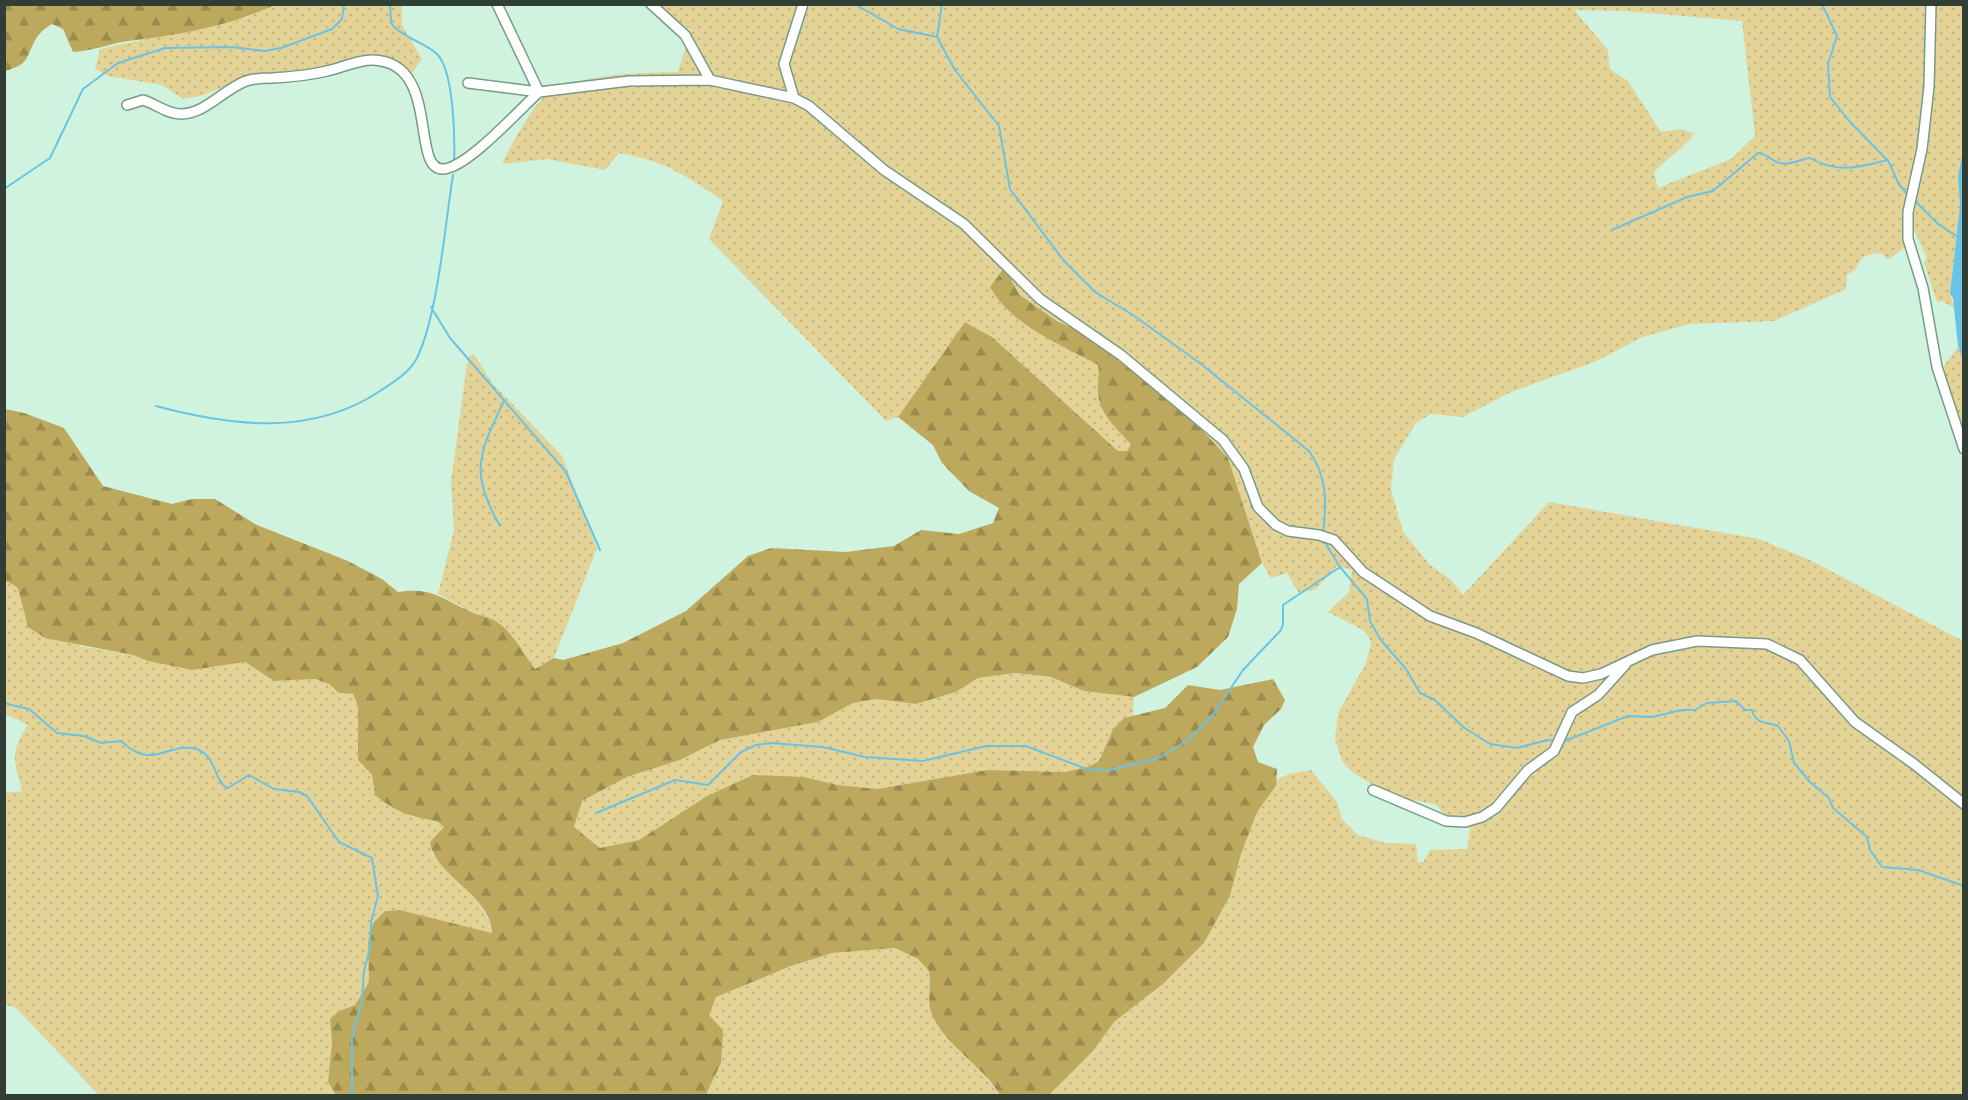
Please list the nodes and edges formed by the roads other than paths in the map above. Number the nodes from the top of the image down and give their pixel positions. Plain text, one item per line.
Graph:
1 (497, 4) edge
2 (651, 4) edge
3 (803, 4) edge
4 (1931, 4) edge
5 (710, 81) junction
6 (468, 83) dead end
7 (538, 92) junction
8 (794, 98) junction
9 (127, 105) dead end
10 (1964, 449) edge
11 (1630, 660) junction
12 (1373, 790) dead end
13 (1964, 804) edge

1 - 7 street
2 - 5 street
3 - 8 street
4 - 10 street
5 - 7 street
5 - 8 street
6 - 7 street
7 - 9 street
8 - 11 street
11 - 12 street
11 - 13 street

